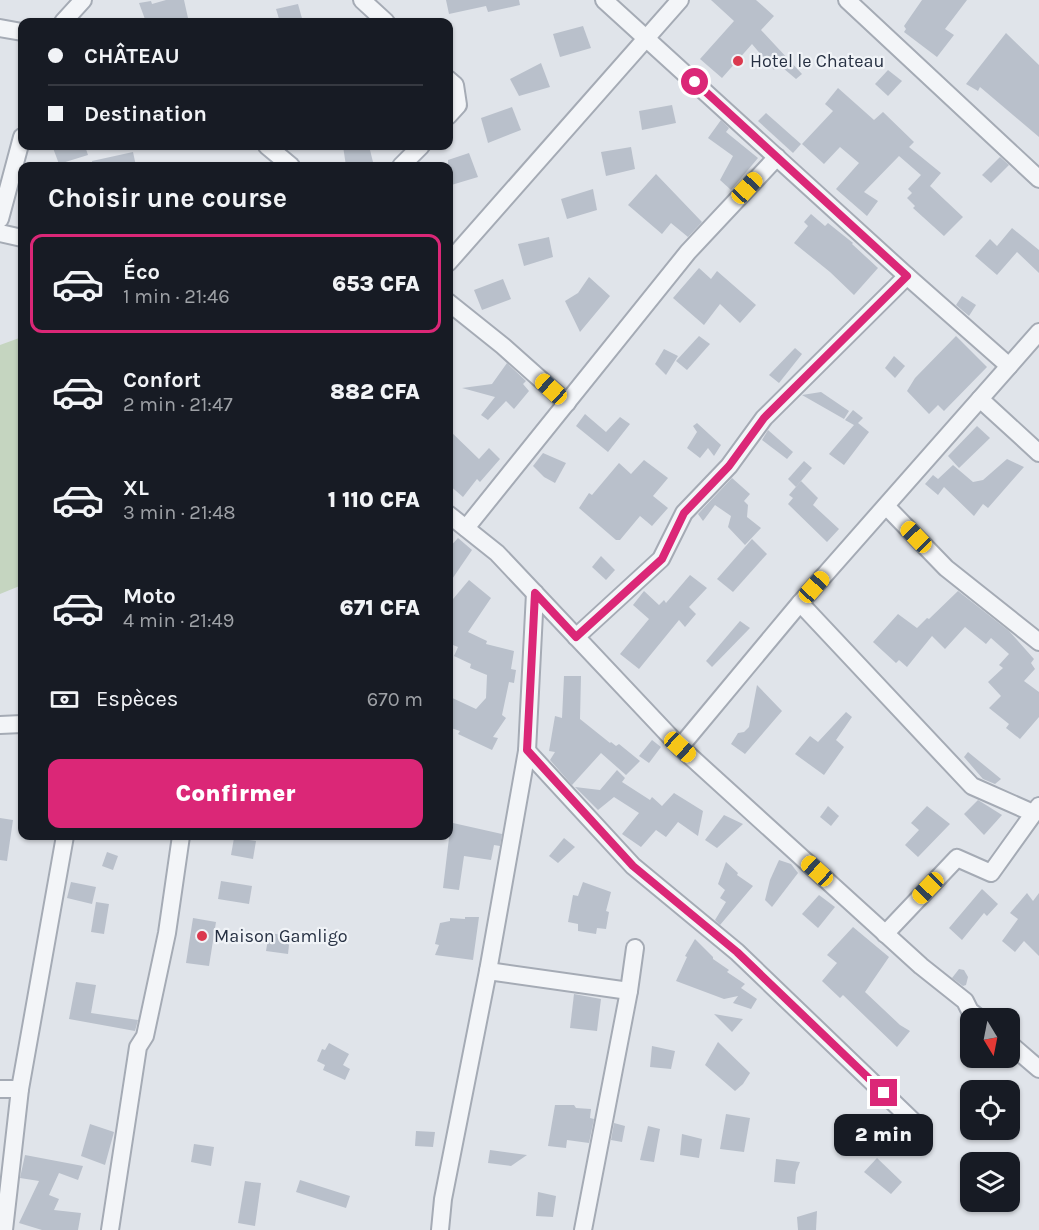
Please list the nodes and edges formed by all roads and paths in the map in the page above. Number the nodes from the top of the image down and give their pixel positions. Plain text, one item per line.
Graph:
1 (83, 0) edge
2 (362, 0) edge
3 (604, 0) edge
4 (680, 0) edge
5 (847, 0) edge
6 (67, 18) edge
7 (382, 18) edge
8 (0, 28) edge
9 (18, 31) edge
10 (646, 37) junction
11 (453, 83) edge
12 (453, 110) edge
13 (19, 150) edge
14 (272, 150) edge
15 (417, 150) edge
16 (777, 157) junction
17 (286, 162) edge
18 (405, 162) edge
19 (1039, 179) edge
20 (0, 219) edge
21 (0, 233) edge
22 (18, 237) edge
23 (453, 257) edge
24 (907, 276) junction
25 (453, 306) edge
26 (1039, 332) edge
27 (1009, 366) junction
28 (980, 399) junction
29 (567, 403) junction
30 (1039, 453) edge
31 (886, 506) junction
32 (453, 518) edge
33 (466, 528) junction
34 (535, 593) junction
35 (800, 603) junction
36 (576, 637) junction
37 (1039, 642) edge
38 (18, 724) edge
39 (0, 725) edge
40 (680, 747) junction
41 (527, 750) junction
42 (1036, 810) edge
43 (64, 840) edge
44 (180, 840) edge
45 (885, 934) junction
46 (635, 948) dead end
47 (488, 971) junction
48 (629, 991) junction
49 (968, 1008) edge
50 (1020, 1053) edge
51 (1039, 1069) edge
52 (0, 1089) edge
53 (20, 1089) junction
54 (919, 1131) dead end
55 (4, 1230) edge
56 (110, 1230) edge
57 (440, 1230) edge
58 (583, 1230) edge

1 - 6 street
2 - 7 street
3 - 10 street
4 - 10 street
5 - 19 street
8 - 9 street
10 - 16 street
10 - 23 street
11 - 12 street
13 - 20 street
14 - 17 street
15 - 18 street
16 - 24 street
16 - 29 street
21 - 22 street
24 - 27 street
24 - 36 street
25 - 29 street
26 - 27 street
27 - 28 street
28 - 30 street
28 - 31 street
29 - 33 street
31 - 35 street
31 - 37 street
32 - 33 street
33 - 34 street
34 - 36 street
34 - 41 street
35 - 40 street
35 - 42 street
36 - 40 street
38 - 39 street
40 - 45 street
41 - 47 street
41 - 54 street
42 - 45 street
43 - 53 street
44 - 56 street
45 - 49 street
46 - 48 street
47 - 48 street
47 - 57 street
48 - 58 street
50 - 51 street
52 - 53 street
53 - 55 street

